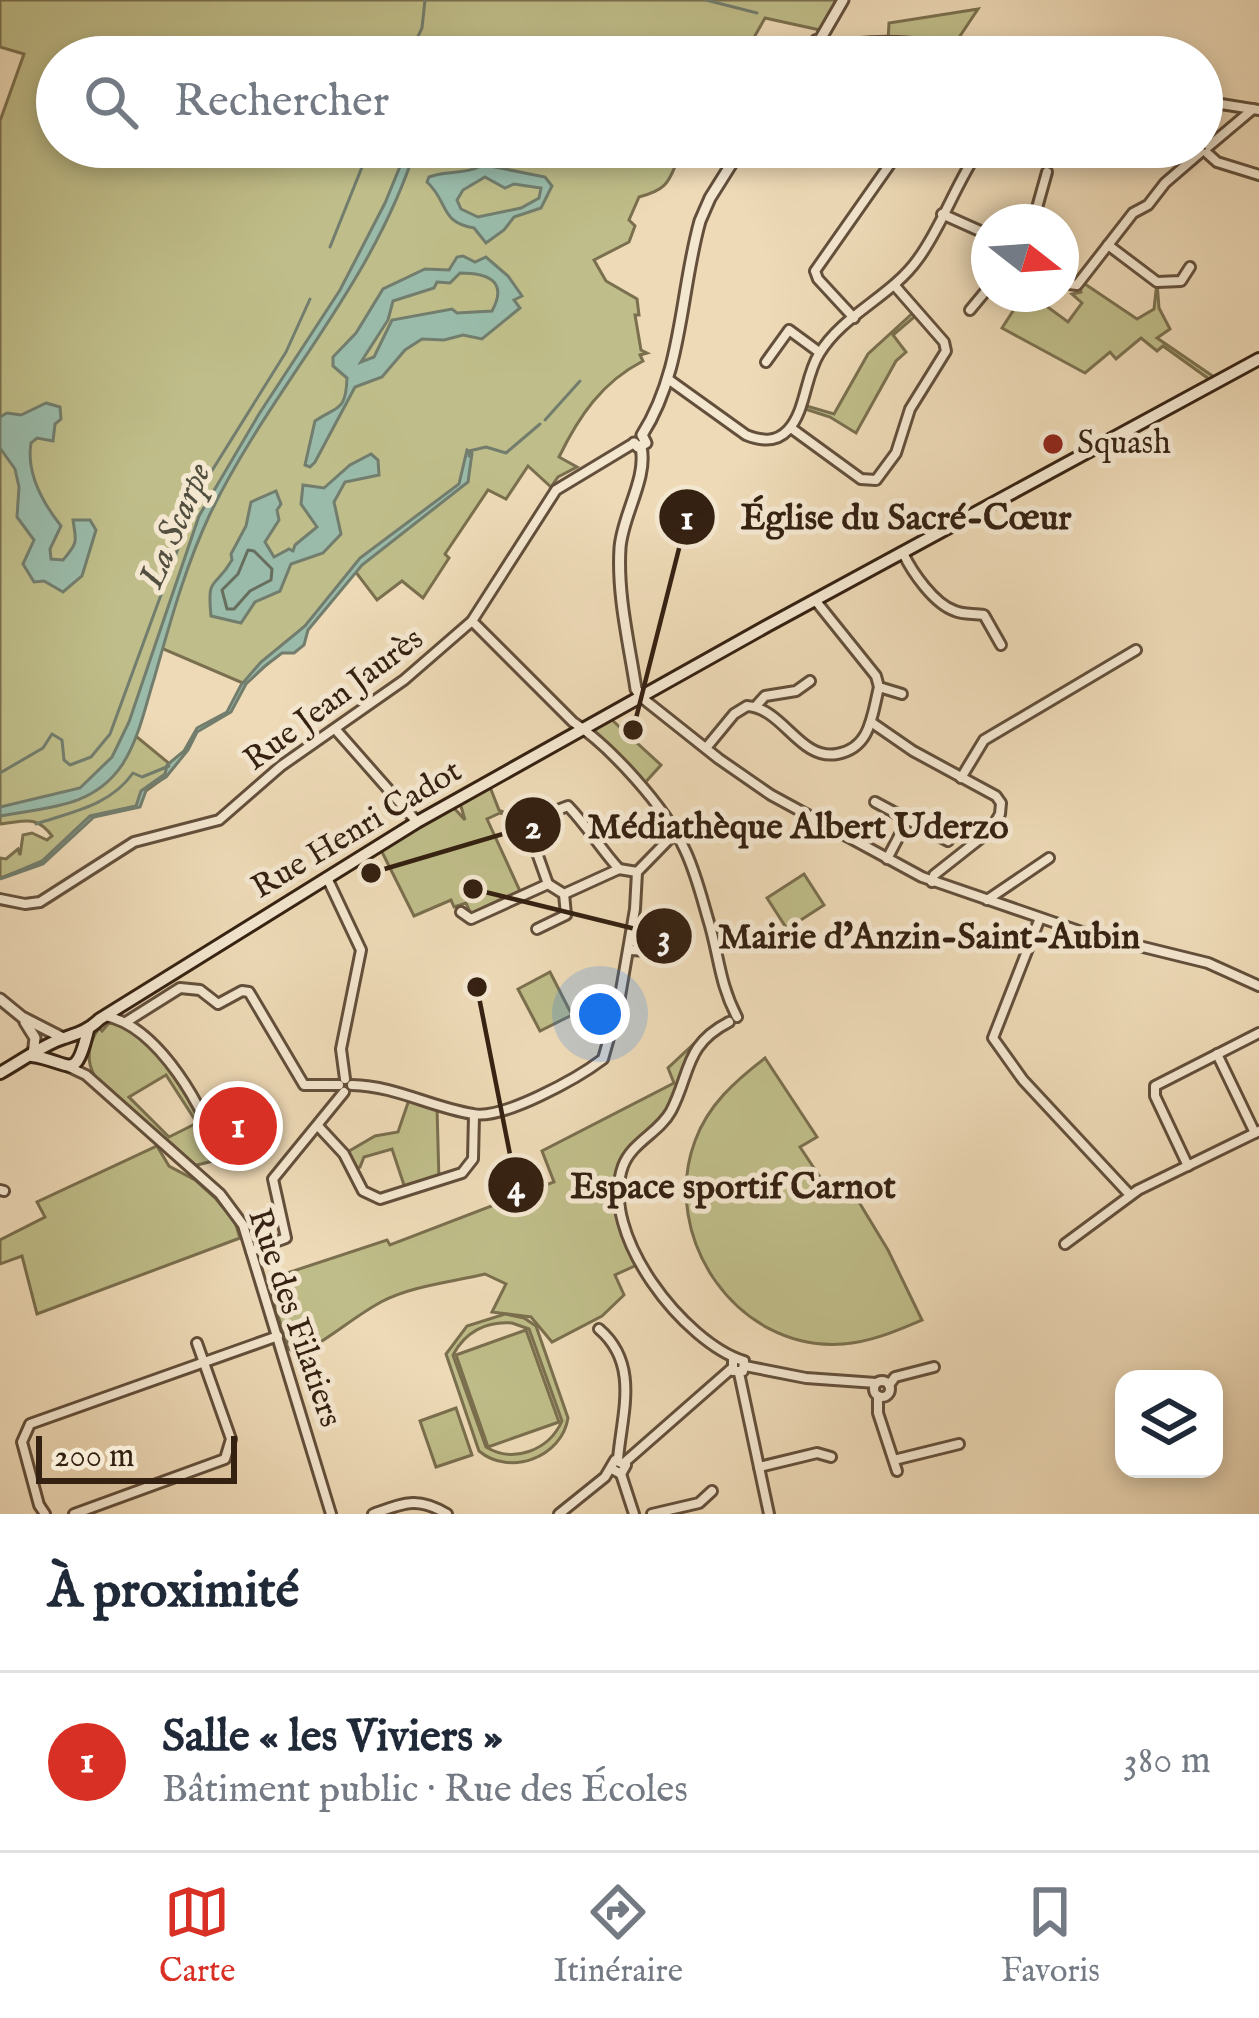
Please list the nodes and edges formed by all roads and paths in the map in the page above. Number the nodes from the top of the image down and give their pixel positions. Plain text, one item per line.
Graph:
1 (843, 0) edge
2 (821, 36) edge
3 (1223, 104) edge
4 (1228, 105) junction
5 (1254, 108) edge
6 (1234, 125) junction
7 (1223, 133) edge
8 (1223, 164) edge
9 (729, 168) edge
10 (887, 168) edge
11 (969, 168) edge
12 (1182, 168) edge
13 (1047, 172) dead end
14 (1259, 175) edge
15 (1038, 204) edge
16 (942, 214) junction
17 (971, 227) edge
18 (1108, 244) junction
19 (1190, 267) dead end
20 (1079, 282) edge
21 (895, 286) junction
22 (854, 318) junction
23 (819, 352) junction
24 (770, 358) dead end
25 (1259, 358) edge
26 (668, 379) junction
27 (790, 428) junction
28 (639, 442) junction
29 (903, 553) junction
30 (815, 600) junction
31 (472, 622) junction
32 (1001, 645) dead end
33 (1136, 650) dead end
34 (810, 681) dead end
35 (879, 686) junction
36 (902, 694) dead end
37 (641, 697) junction
38 (757, 706) junction
39 (871, 722) junction
40 (584, 729) junction
41 (336, 730) junction
42 (706, 748) junction
43 (961, 778) junction
44 (875, 802) dead end
45 (907, 820) junction
46 (417, 822) junction
47 (675, 833) junction
48 (948, 841) dead end
49 (1049, 858) dead end
50 (887, 859) junction
51 (620, 869) junction
52 (637, 872) junction
53 (328, 880) junction
54 (932, 882) junction
55 (548, 884) junction
56 (564, 894) junction
57 (0, 899) edge
58 (987, 900) junction
59 (460, 912) dead end
60 (1040, 918) junction
61 (537, 929) dead end
62 (629, 950) junction
63 (676, 952) dead end
64 (1259, 986) edge
65 (0, 999) edge
66 (105, 1016) junction
67 (25, 1021) junction
68 (126, 1022) junction
69 (88, 1030) junction
70 (1259, 1033) edge
71 (60, 1043) junction
72 (81, 1053) junction
73 (1216, 1053) junction
74 (32, 1056) junction
75 (55, 1061) junction
76 (69, 1067) junction
77 (0, 1073) edge
78 (86, 1075) junction
79 (345, 1085) junction
80 (475, 1115) junction
81 (318, 1126) junction
82 (1257, 1132) edge
83 (220, 1159) dead end
84 (1188, 1166) junction
85 (1130, 1195) junction
86 (1064, 1244) dead end
87 (251, 1251) junction
88 (599, 1329) dead end
89 (278, 1336) junction
90 (197, 1343) dead end
91 (204, 1361) junction
92 (934, 1366) dead end
93 (737, 1367) junction
94 (876, 1384) junction
95 (889, 1384) junction
96 (878, 1396) junction
97 (959, 1444) dead end
98 (831, 1457) dead end
99 (621, 1461) junction
100 (759, 1467) junction
101 (616, 1472) junction
102 (712, 1491) dead end
103 (45, 1514) edge
104 (74, 1514) edge
105 (331, 1514) edge
106 (373, 1514) edge
107 (447, 1514) edge
108 (559, 1514) edge
109 (634, 1514) edge
110 (652, 1514) edge
111 (770, 1514) edge

1 - 2 street
3 - 4 street
4 - 5 street
4 - 6 street
5 - 6 street
6 - 7 street
8 - 14 street
9 - 26 street
10 - 22 street
11 - 16 street
12 - 18 street
13 - 15 street
16 - 17 street
16 - 21 street
18 - 19 street
18 - 20 street
21 - 22 street
21 - 27 street
22 - 23 street
23 - 24 street
23 - 27 street
25 - 29 main road, Rue Henri Cadot
26 - 27 street
26 - 28 street
28 - 31 street, Rue Jean Jaurès
28 - 37 street
29 - 30 main road, Rue Henri Cadot
29 - 32 street
30 - 35 street
30 - 37 main road, Rue Henri Cadot
31 - 40 street
31 - 41 street, Rue Jean Jaurès
33 - 43 street
34 - 38 street
35 - 36 street
35 - 39 street
37 - 40 main road, Rue Henri Cadot
37 - 42 street
38 - 39 street
38 - 42 street
39 - 43 street
40 - 46 main road, Rue Henri Cadot
40 - 47 street
41 - 46 street
41 - 57 street, Rue Jean Jaurès
42 - 50 street
43 - 54 street
44 - 45 street
45 - 48 street
45 - 50 street
46 - 53 main road, Rue Henri Cadot
47 - 52 street
47 - 93 street
49 - 58 street
50 - 54 street
51 - 52 street
51 - 55 street
51 - 56 street
52 - 62 street
53 - 66 main road, Rue Henri Cadot
53 - 79 street
54 - 58 street
55 - 56 street
55 - 59 street
56 - 61 street
58 - 60 street
60 - 64 street
60 - 85 street
62 - 63 street
62 - 80 street
65 - 67 street
66 - 68 street
66 - 69 main road, Rue Henri Cadot
67 - 71 street
67 - 74 street
68 - 79 street
68 - 83 street
69 - 71 main road, Rue Henri Cadot
69 - 72 main road
70 - 73 street
71 - 72 main road
71 - 74 main road, Rue Henri Cadot
71 - 75 main road
72 - 76 main road
72 - 78 street
73 - 82 street
73 - 84 street
74 - 75 main road
74 - 77 main road, Rue Henri Cadot
75 - 76 main road
76 - 78 street, Rue des Filatiers
78 - 87 street, Rue des Filatiers
79 - 80 street
79 - 81 street
80 - 81 street
81 - 87 street
82 - 84 street
84 - 85 street
85 - 86 street
87 - 89 street, Rue des Filatiers
88 - 99 street
89 - 91 street
89 - 105 street, Rue des Filatiers
90 - 91 street
91 - 103 street
91 - 104 street
92 - 95 street
93 - 94 street
93 - 99 street
93 - 100 street
94 - 95 street
94 - 96 street
95 - 96 street
96 - 97 street
98 - 100 street
99 - 101 street
100 - 111 street
101 - 108 street
101 - 109 street
102 - 110 street
106 - 107 street

